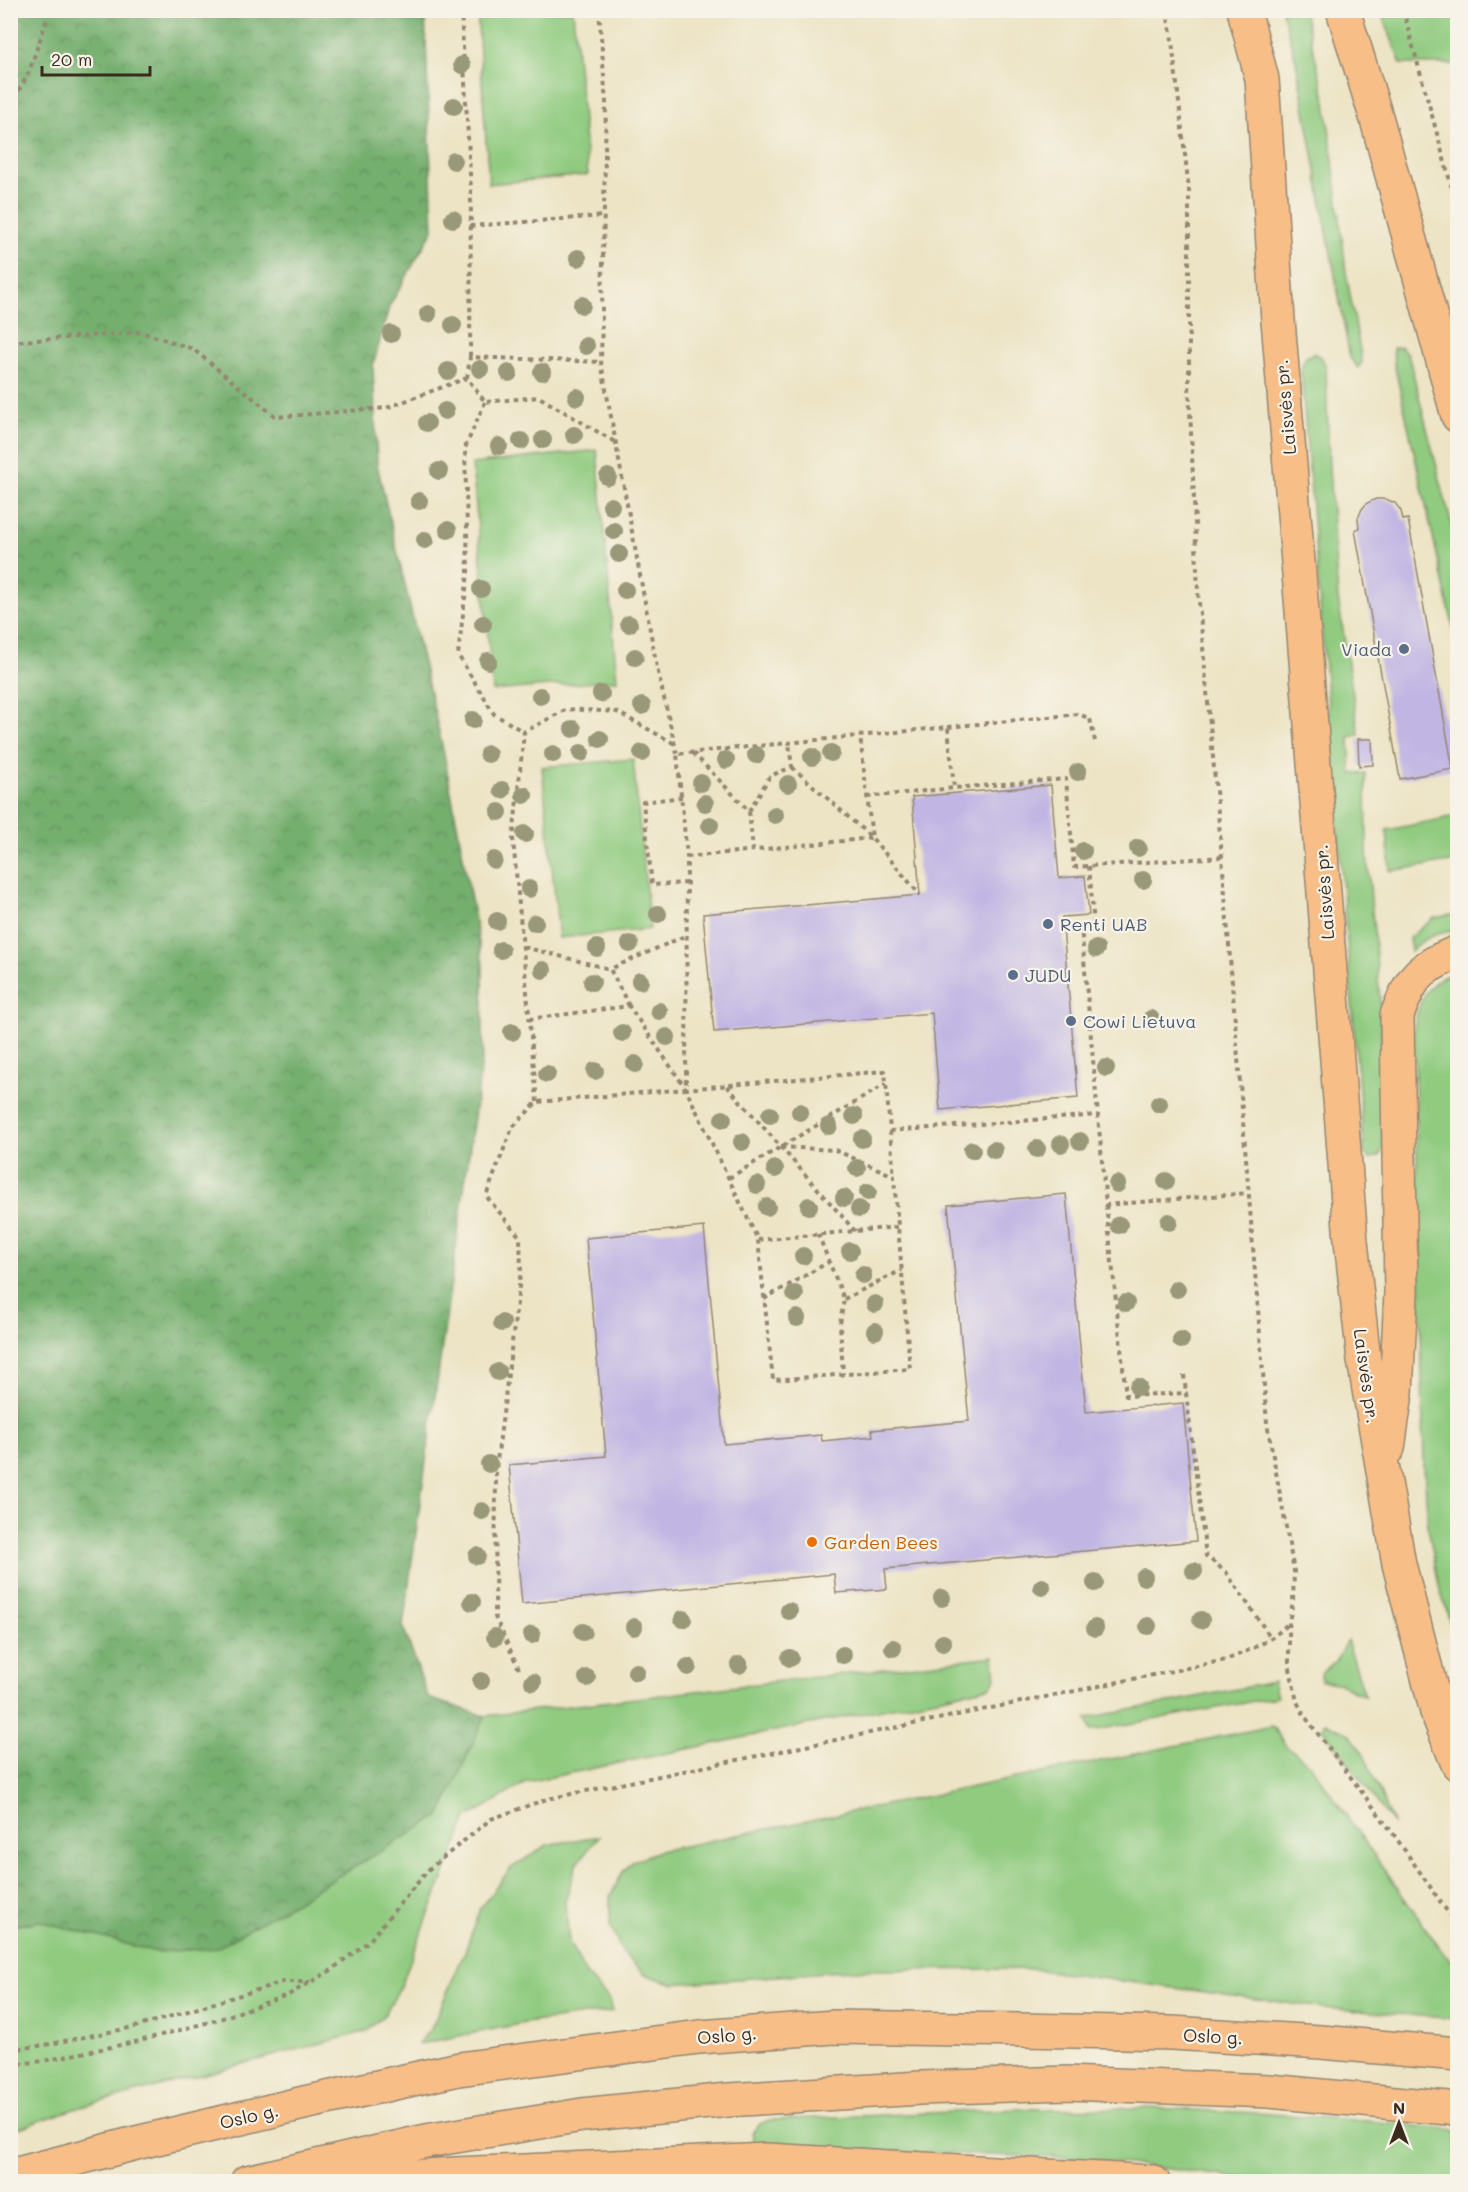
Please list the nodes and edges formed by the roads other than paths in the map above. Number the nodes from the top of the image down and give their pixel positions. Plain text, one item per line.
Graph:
1 (1244, 10) edge
2 (1343, 10) edge
3 (1458, 416) edge
4 (1458, 951) edge
5 (1383, 1476) junction
6 (1458, 1764) edge
7 (1458, 2054) edge
8 (1458, 2109) edge
9 (10, 2176) edge
10 (247, 2181) edge
11 (341, 2181) edge
12 (1153, 2181) edge

1 - 5 main road, Laisvės pr.
2 - 3 main road
4 - 5 main road
5 - 6 main road, Laisvės pr.
7 - 9 main road, Oslo g.
8 - 10 main road
11 - 12 main road

